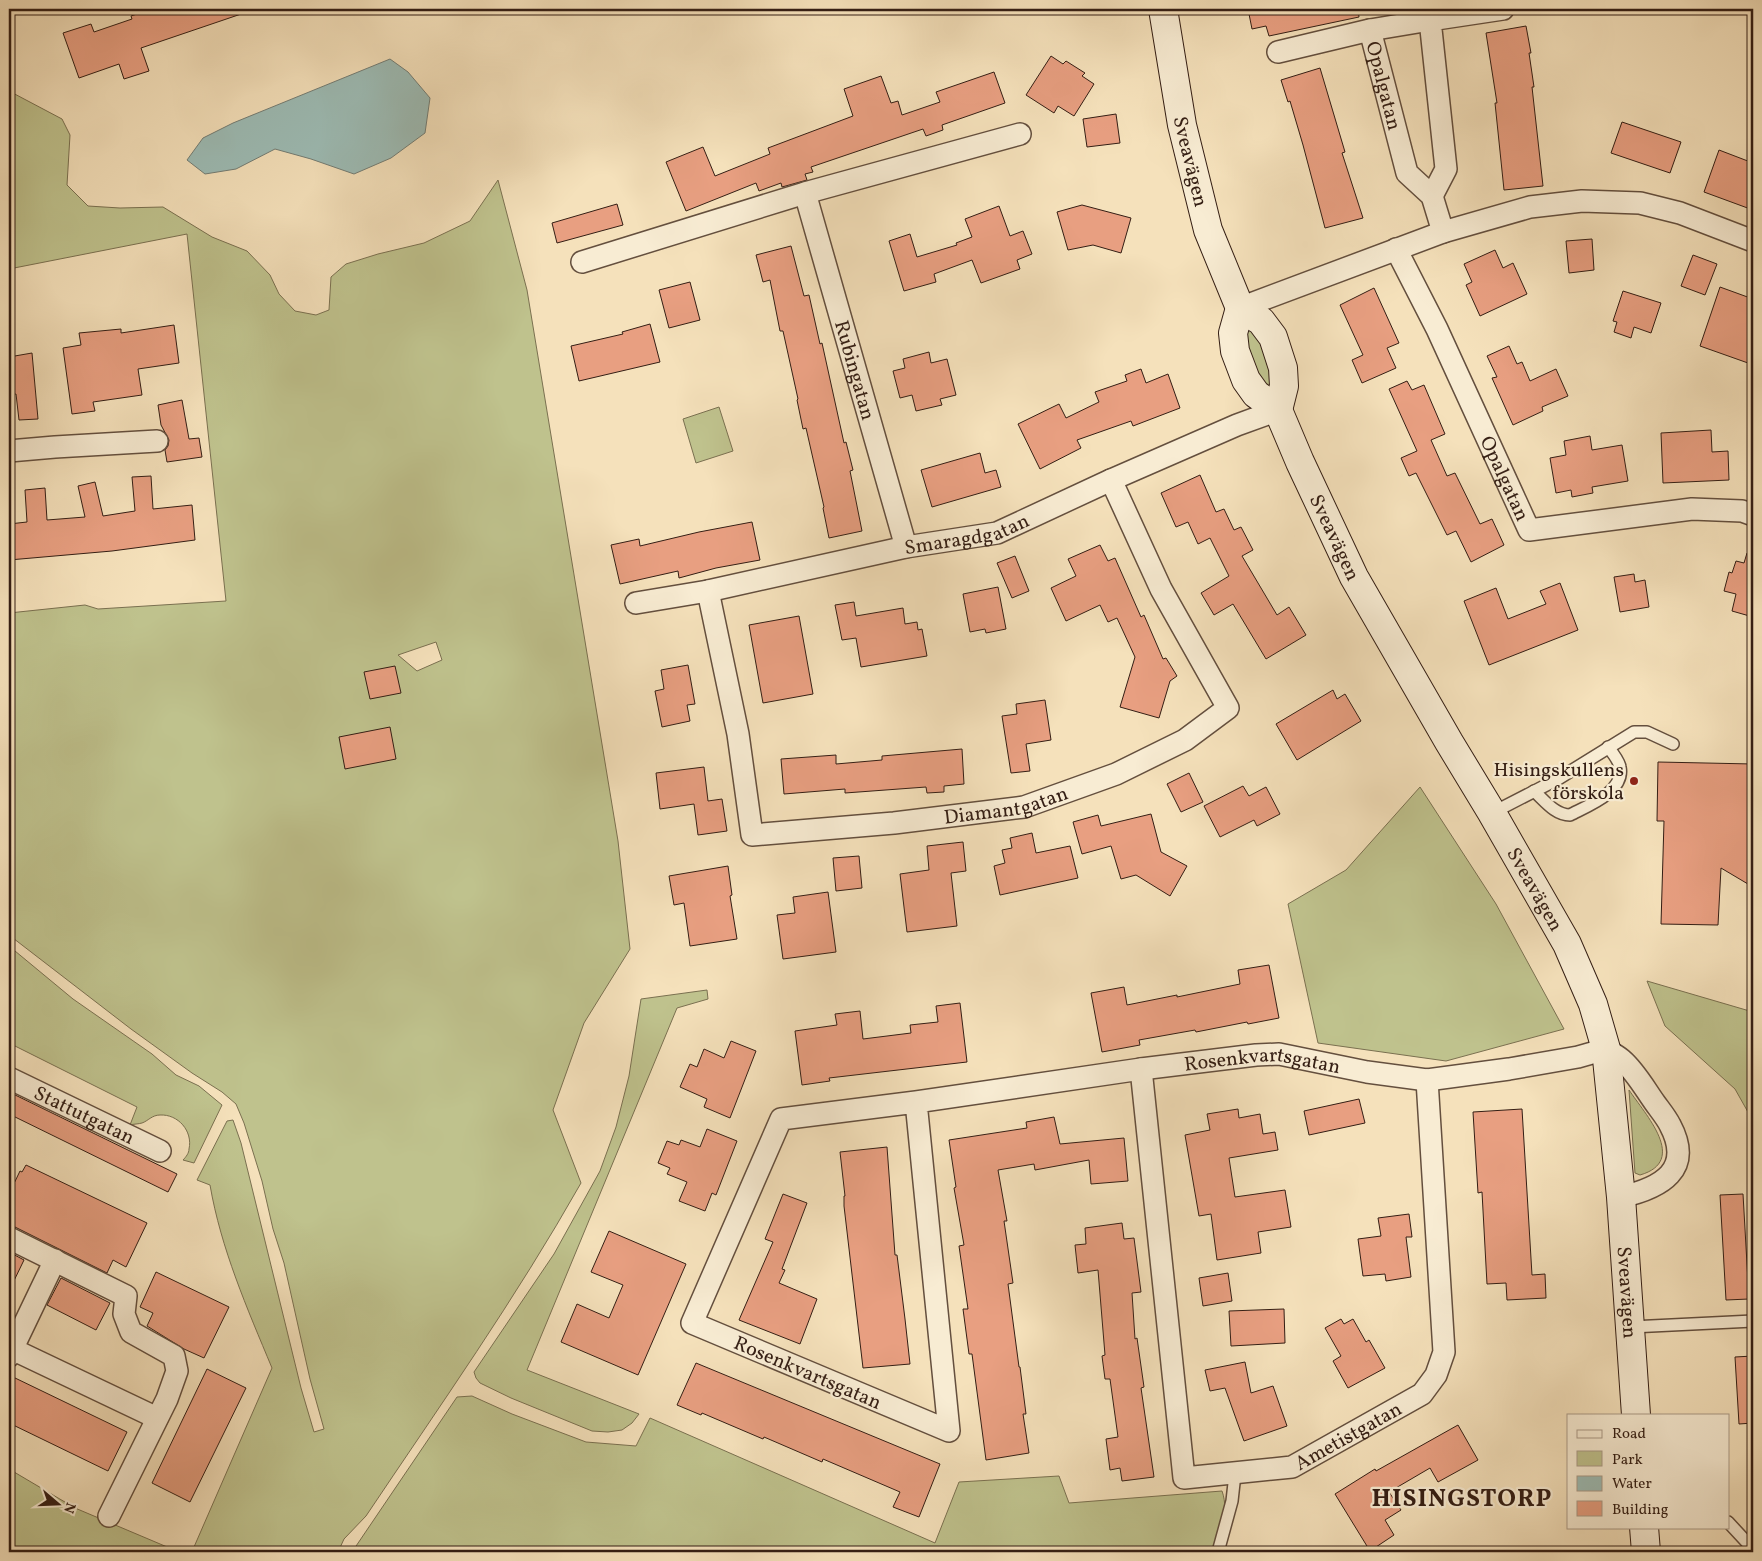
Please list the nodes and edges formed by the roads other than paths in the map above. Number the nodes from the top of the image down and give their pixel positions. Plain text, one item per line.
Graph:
1 (1163, 9) edge
2 (1503, 9) edge
3 (1430, 20) junction
4 (1370, 30) junction
5 (1278, 52) dead end
6 (1020, 134) dead end
7 (805, 193) junction
8 (1432, 196) junction
9 (1443, 232) junction
10 (1753, 241) edge
11 (1396, 249) junction
12 (582, 262) dead end
13 (1240, 308) junction
14 (1278, 410) junction
15 (157, 441) dead end
16 (9, 451) edge
17 (1111, 480) junction
18 (1753, 515) edge
19 (906, 547) junction
20 (708, 591) junction
21 (636, 603) dead end
22 (1672, 744) dead end
23 (1608, 747) junction
24 (1534, 791) junction
25 (1492, 813) junction
26 (1606, 1049) junction
27 (1141, 1069) junction
28 (9, 1078) edge
29 (1428, 1080) junction
30 (916, 1102) junction
31 (160, 1151) dead end
32 (1621, 1197) junction
33 (9, 1238) edge
34 (55, 1260) junction
35 (1753, 1322) edge
36 (1631, 1327) junction
37 (11, 1353) edge
38 (1636, 1414) edge
39 (157, 1418) junction
40 (1235, 1474) junction
41 (109, 1516) dead end
42 (1730, 1524) edge
43 (1644, 1528) edge
44 (1753, 1549) edge
45 (1218, 1552) edge
46 (1646, 1552) edge

1 - 13 street, Sveavägen
2 - 3 street
3 - 4 street
3 - 8 street
4 - 5 street, Opalgatan
4 - 8 street, Opalgatan
6 - 7 street
7 - 12 street
7 - 19 street, Rubingatan
8 - 9 street
9 - 10 street
9 - 11 street
11 - 13 street
11 - 18 street, Opalgatan
13 - 14 street
13 - 14 street
14 - 17 street, Smaragdgatan
14 - 25 street, Sveavägen
15 - 16 street
17 - 19 street, Smaragdgatan
17 - 20 street, Diamantgatan
19 - 20 street, Smaragdgatan
20 - 21 street, Smaragdgatan
22 - 23 lane
23 - 24 lane
23 - 24 lane
24 - 25 lane
25 - 26 street, Sveavägen
26 - 29 street, Rosenkvartsgatan
26 - 32 street, Sveavägen
26 - 32 street
27 - 29 street, Rosenkvartsgatan
27 - 30 street, Rosenkvartsgatan
27 - 40 street, Ametistgatan
28 - 31 street, Stattutgatan
29 - 40 street, Ametistgatan
30 - 30 street, Rosenkvartsgatan
32 - 36 street, Sveavägen
33 - 34 street
34 - 37 street
34 - 39 street
35 - 36 lane
36 - 38 street, Sveavägen
37 - 39 street
39 - 41 street
40 - 45 lane
42 - 44 lane
43 - 46 street

